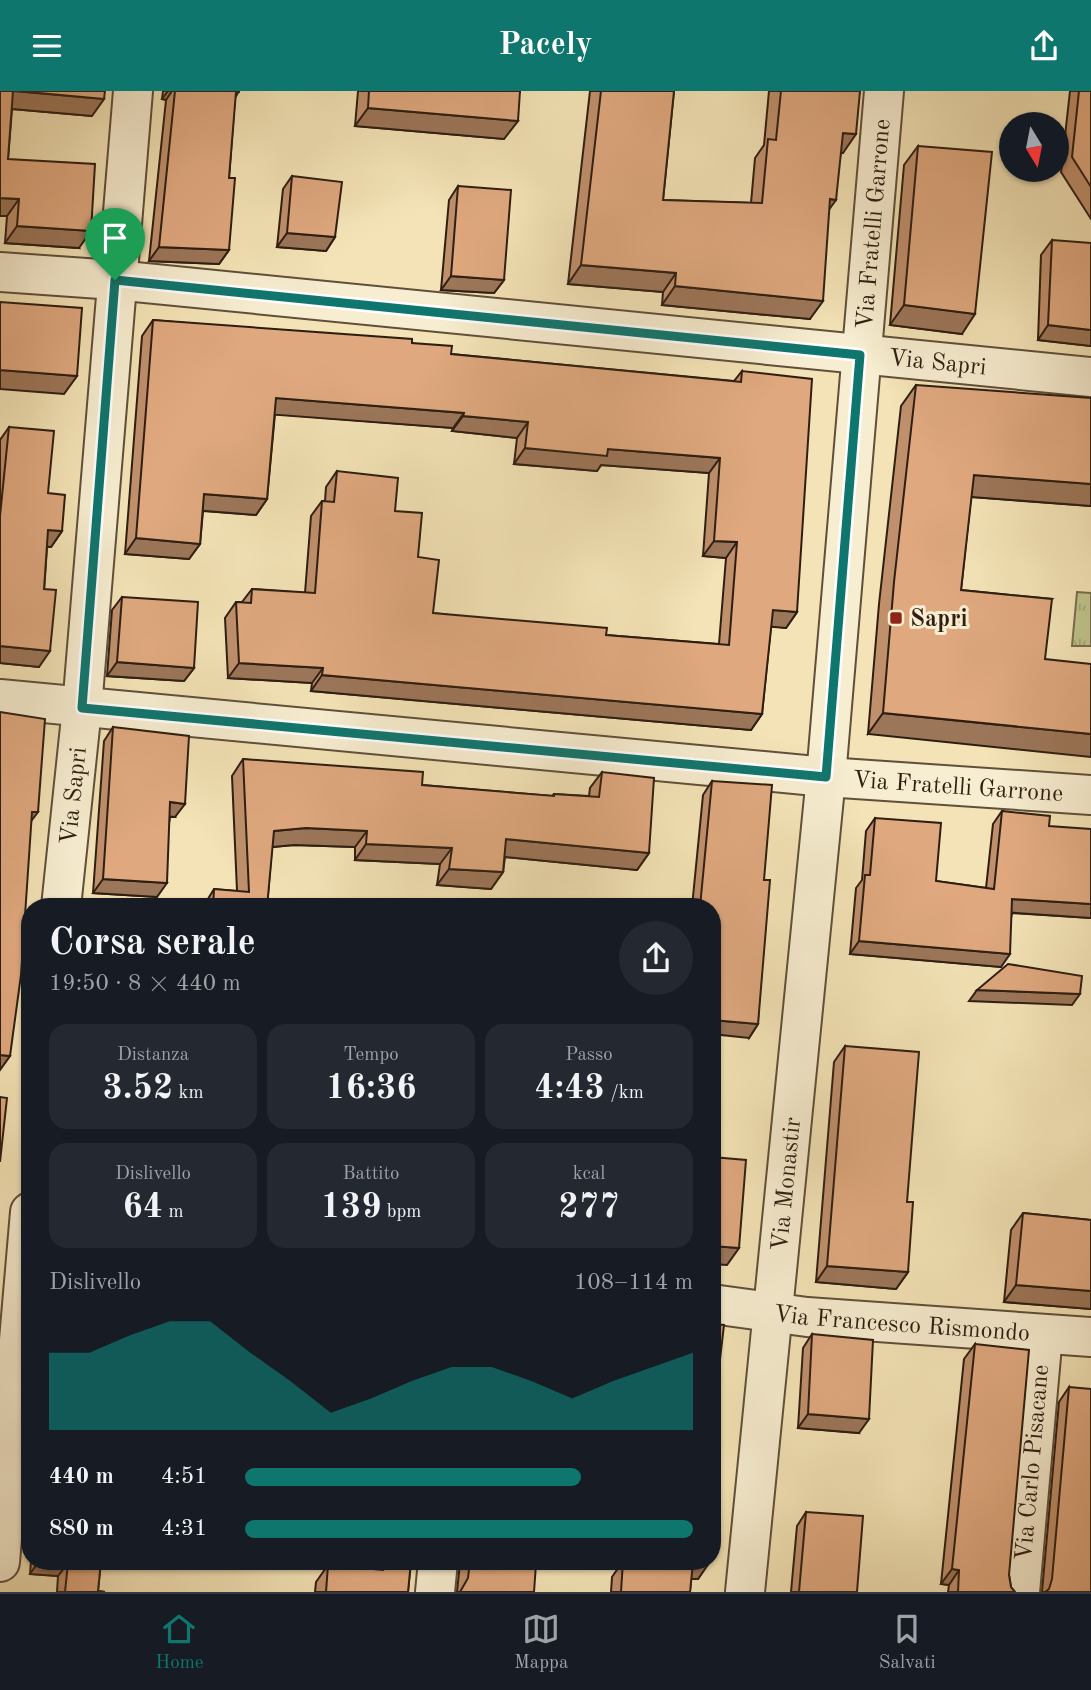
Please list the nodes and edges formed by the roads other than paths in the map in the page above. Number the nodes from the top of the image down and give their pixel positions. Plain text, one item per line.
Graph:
1 (132, 91) edge
2 (884, 91) edge
3 (0, 272) edge
4 (115, 280) junction
5 (860, 355) junction
6 (1091, 377) edge
7 (0, 699) edge
8 (82, 708) junction
9 (826, 777) junction
10 (1091, 795) edge
11 (62, 898) edge
12 (21, 1243) edge
13 (721, 1305) edge
14 (771, 1312) junction
15 (1043, 1334) junction
16 (1091, 1337) edge
17 (0, 1562) edge
18 (437, 1570) edge
19 (435, 1592) edge
20 (745, 1592) edge
21 (1020, 1592) edge

1 - 4 street
2 - 5 street, Via Fratelli Garrone
3 - 4 street
4 - 5 street, Via Sapri
4 - 8 street, Via Sapri
5 - 6 street, Via Sapri
5 - 9 street, Via Fratelli Garrone
7 - 8 street, Via Fratelli Garrone
8 - 9 street, Via Fratelli Garrone
8 - 11 street, Via Sapri
9 - 10 street, Via Fratelli Garrone
9 - 14 street, Via Monastir
12 - 17 street
13 - 14 street, Via Francesco Rismondo
14 - 15 street, Via Francesco Rismondo
14 - 20 street, Via Monastir
15 - 16 street, Via Francesco Rismondo
15 - 21 street, Via Carlo Pisacane
18 - 19 street

